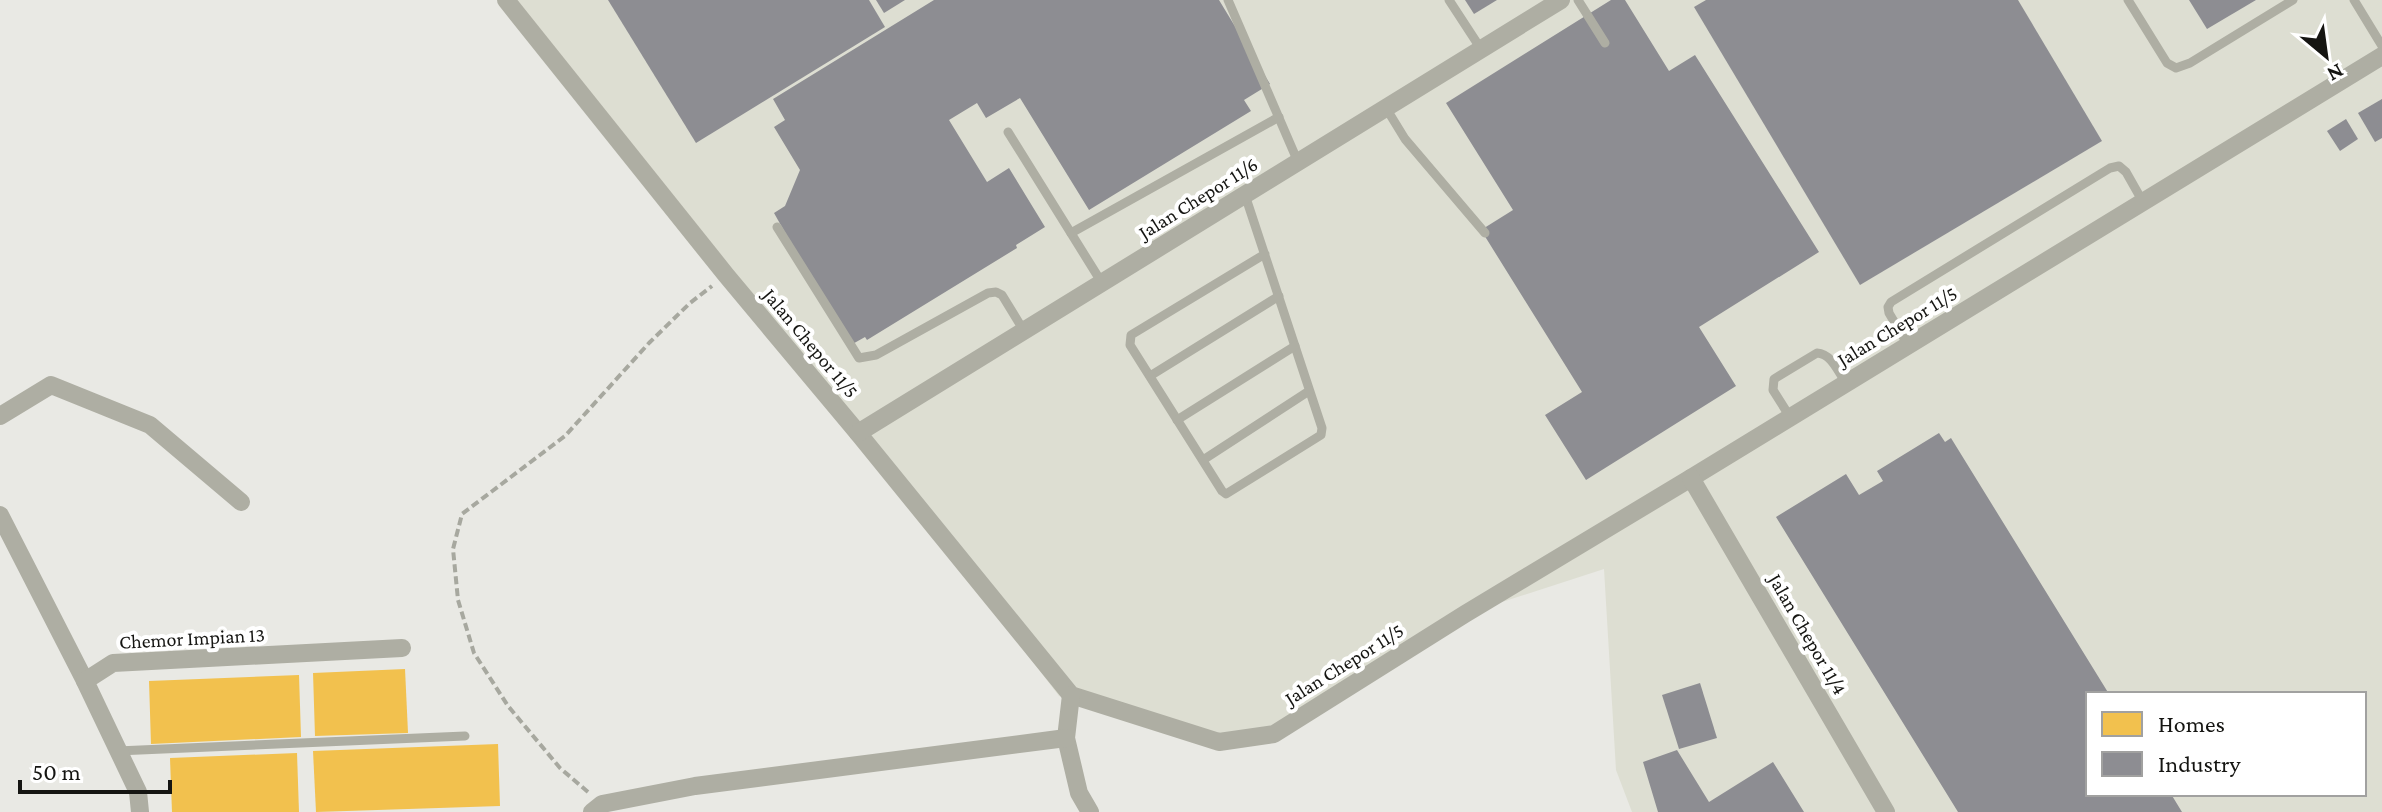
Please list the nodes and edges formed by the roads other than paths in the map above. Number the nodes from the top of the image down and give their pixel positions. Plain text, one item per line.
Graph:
1 (506, 0) edge
2 (1228, 0) edge
3 (1449, 0) edge
4 (1561, 0) edge
5 (1578, 0) edge
6 (2128, 0) edge
7 (2293, 0) edge
8 (2354, 0) edge
9 (1605, 43) dead end
10 (2382, 46) edge
11 (1481, 49) junction
12 (2382, 56) edge
13 (1386, 108) junction
14 (1279, 117) junction
15 (1008, 132) dead end
16 (1298, 162) junction
17 (1245, 195) junction
18 (2143, 202) junction
19 (777, 227) dead end
20 (1071, 233) junction
21 (1485, 233) dead end
22 (1265, 254) junction
23 (1102, 283) junction
24 (1279, 296) junction
25 (1024, 331) junction
26 (1908, 345) junction
27 (1295, 346) junction
28 (1150, 376) junction
29 (1846, 383) junction
30 (1309, 391) junction
31 (0, 416) edge
32 (1790, 417) junction
33 (1177, 420) junction
34 (858, 433) junction
35 (1203, 460) junction
36 (1691, 478) junction
37 (241, 502) dead end
38 (0, 515) edge
39 (402, 648) dead end
40 (85, 681) junction
41 (1071, 695) junction
42 (465, 736) dead end
43 (1066, 738) junction
44 (117, 751) junction
45 (597, 808) edge
46 (140, 812) edge
47 (1090, 812) edge
48 (1886, 812) edge

1 - 34 street, Jalan Chepor 11/5
2 - 14 lane
3 - 11 lane
4 - 11 street, Jalan Chepor 11/6
5 - 9 lane
6 - 7 lane
8 - 10 lane
11 - 13 street, Jalan Chepor 11/6
12 - 18 street, Jalan Chepor 11/5
13 - 16 street, Jalan Chepor 11/6
13 - 21 lane
14 - 16 lane
14 - 20 lane
15 - 20 lane
16 - 17 street, Jalan Chepor 11/6
17 - 22 lane
17 - 23 street, Jalan Chepor 11/6
18 - 26 street, Jalan Chepor 11/5
18 - 26 lane
19 - 25 lane
20 - 23 lane
22 - 24 lane
22 - 28 lane
23 - 25 street, Jalan Chepor 11/6
24 - 27 lane
24 - 28 lane
25 - 34 street, Jalan Chepor 11/6
26 - 29 street, Jalan Chepor 11/5
27 - 30 lane
27 - 33 lane
28 - 33 lane
29 - 32 street, Jalan Chepor 11/5
29 - 32 lane
30 - 35 lane
30 - 35 lane
31 - 37 street
32 - 36 street, Jalan Chepor 11/5
33 - 35 lane
34 - 41 street, Jalan Chepor 11/5
36 - 41 street, Jalan Chepor 11/5
36 - 48 street, Jalan Chepor 11/4
38 - 40 street
39 - 40 street, Chemor Impian 13
40 - 44 street
41 - 43 street
42 - 44 lane
43 - 45 street
43 - 47 street
44 - 46 street

